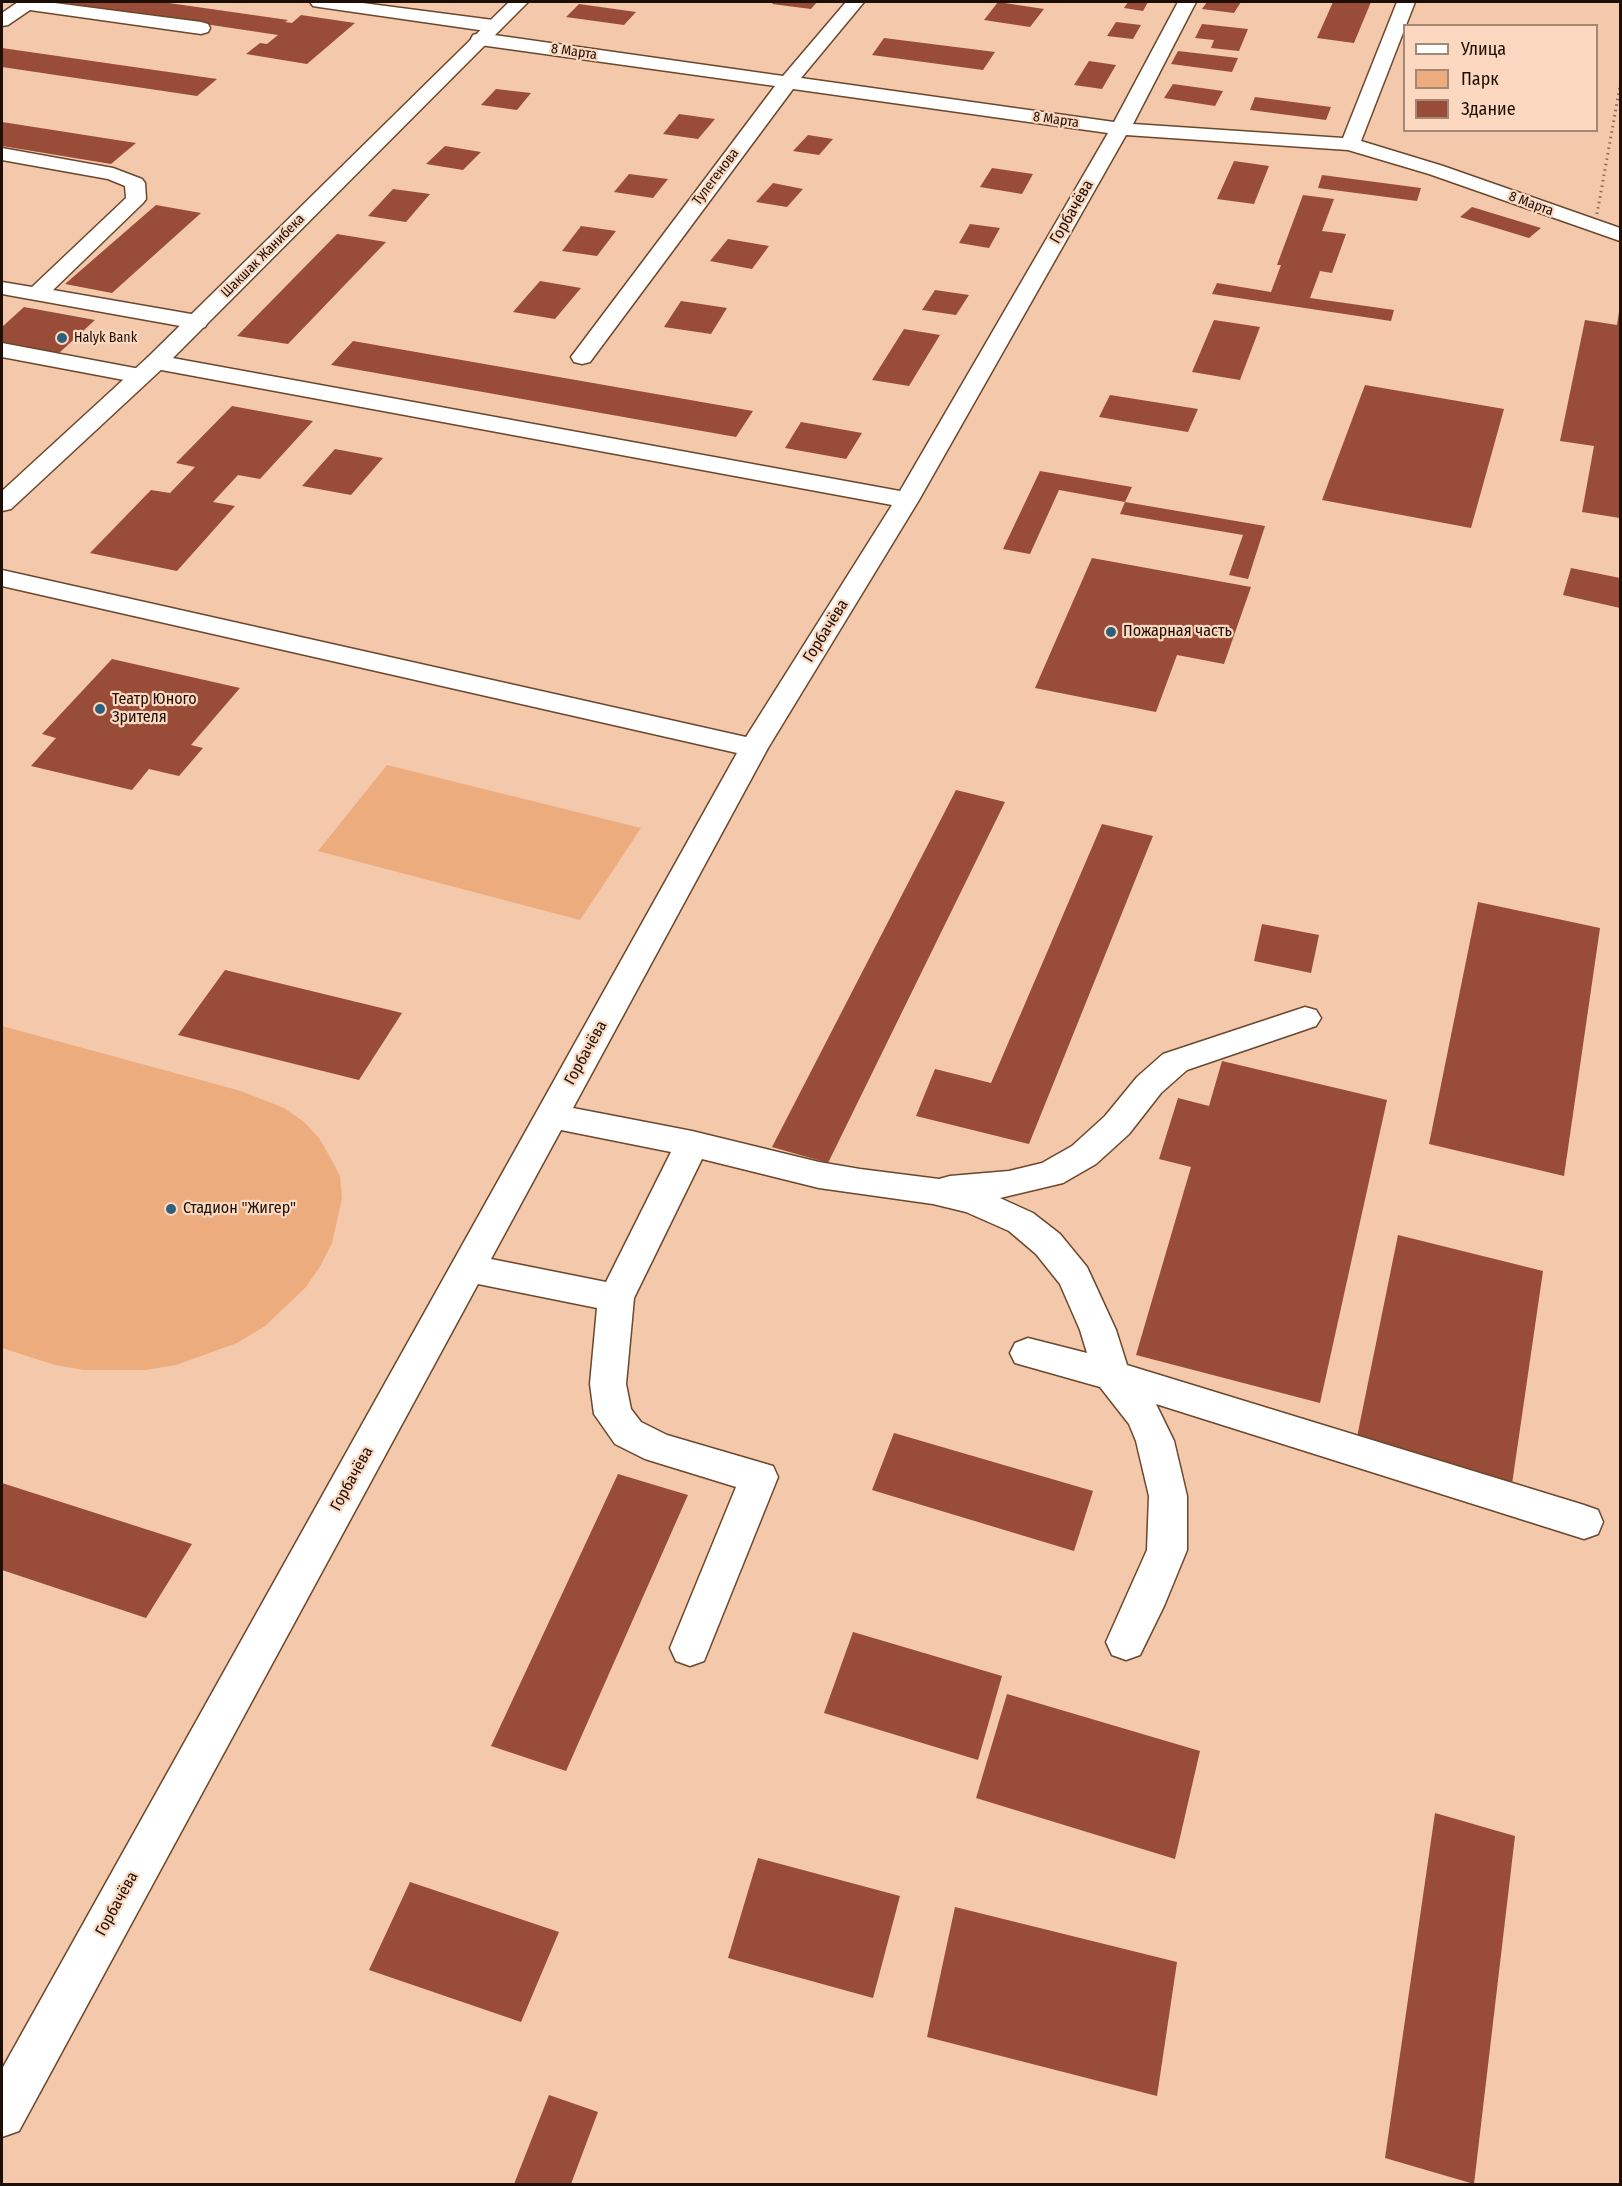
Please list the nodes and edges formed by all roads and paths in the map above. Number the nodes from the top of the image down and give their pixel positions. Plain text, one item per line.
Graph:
1 (319, 2) edge
2 (519, 2) edge
3 (855, 2) edge
4 (1187, 2) edge
5 (1406, 2) edge
6 (27, 3) edge
7 (2, 21) edge
8 (201, 28) dead end
9 (487, 33) junction
10 (787, 83) junction
11 (1120, 129) junction
12 (1350, 144) junction
13 (2, 154) edge
14 (1620, 235) edge
15 (2, 288) edge
16 (37, 294) junction
17 (197, 322) junction
18 (2, 350) edge
19 (582, 357) dead end
20 (148, 369) junction
21 (907, 500) junction
22 (2, 504) edge
23 (2, 578) edge
24 (754, 748) junction
25 (1305, 1018) dead end
26 (551, 1116) junction
27 (692, 1144) junction
28 (933, 1191) junction
29 (469, 1268) junction
30 (616, 1298) junction
31 (1028, 1353) dead end
32 (1112, 1375) junction
33 (1584, 1522) dead end
34 (1126, 1642) dead end
35 (690, 1648) dead end
36 (2, 2114) edge

1 - 9 street, 8 Марта
2 - 9 street, Шакшак Жанибека
3 - 10 street, Тулегенова
4 - 11 street, Горбачёва
5 - 12 street
6 - 7 street
6 - 8 street
9 - 10 street, 8 Марта
9 - 17 street, Шакшак Жанибека
10 - 11 street, 8 Марта
10 - 19 street, Тулегенова
11 - 12 street, 8 Марта
11 - 21 street, Горбачёва
12 - 14 street, 8 Марта
13 - 16 street
15 - 16 street
16 - 17 street
17 - 20 street, Шакшак Жанибека
18 - 20 street
20 - 21 street
20 - 22 street, Шакшак Жанибека
21 - 24 street, Горбачёва
23 - 24 street
24 - 26 street, Горбачёва
25 - 28 street
26 - 27 street
26 - 29 street, Горбачёва
27 - 28 street
27 - 30 street
28 - 32 street
29 - 30 street
29 - 36 street, Горбачёва
30 - 35 street
31 - 32 street
32 - 33 street
32 - 34 street

